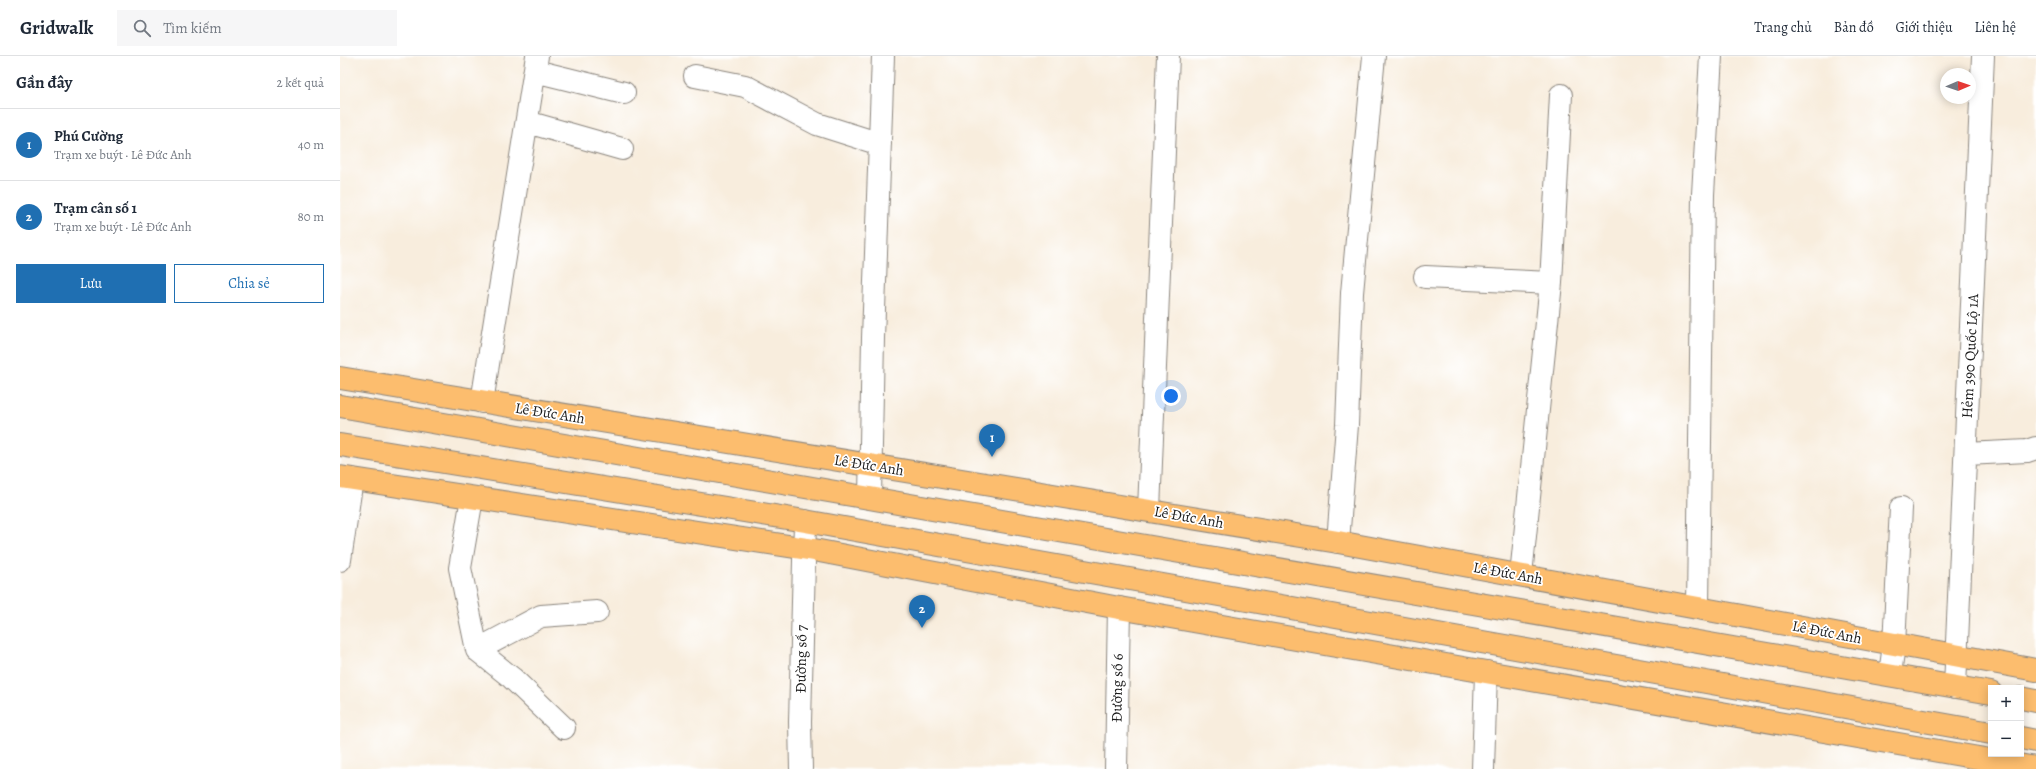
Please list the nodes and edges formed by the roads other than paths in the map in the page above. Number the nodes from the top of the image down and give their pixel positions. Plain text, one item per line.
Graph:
1 (883, 56) edge
2 (1168, 56) edge
3 (1374, 56) edge
4 (1711, 56) edge
5 (1983, 56) edge
6 (536, 64) edge
7 (695, 76) dead end
8 (624, 93) dead end
9 (1560, 94) dead end
10 (526, 122) junction
11 (880, 144) junction
12 (622, 149) dead end
13 (1425, 277) dead end
14 (1551, 283) junction
15 (340, 378) edge
16 (482, 402) junction
17 (340, 406) edge
18 (340, 445) edge
19 (2036, 448) edge
20 (1966, 454) junction
21 (872, 466) junction
22 (346, 478) edge
23 (870, 497) junction
24 (472, 498) junction
25 (1901, 508) dead end
26 (1149, 510) junction
27 (806, 521) junction
28 (1338, 542) junction
29 (804, 549) junction
30 (340, 560) edge
31 (1521, 575) junction
32 (1698, 607) junction
33 (1119, 608) junction
34 (596, 612) dead end
35 (1894, 645) junction
36 (477, 650) junction
37 (1957, 657) junction
38 (2036, 670) edge
39 (1486, 672) junction
40 (1890, 674) junction
41 (1955, 686) junction
42 (1988, 692) edge
43 (2024, 699) edge
44 (2036, 701) edge
45 (564, 728) dead end
46 (1988, 732) edge
47 (2024, 739) edge
48 (2036, 741) edge
49 (2036, 768) edge
50 (801, 769) edge
51 (1116, 769) edge
52 (1483, 769) edge

1 - 11 street
2 - 26 street
3 - 28 street
4 - 32 street
5 - 20 street, Hẻm 390 Quốc Lộ 1A
6 - 8 street
6 - 10 street
7 - 11 street
9 - 14 street
10 - 12 street
10 - 16 street
11 - 21 street
13 - 14 street
14 - 31 street
15 - 16 highway, Lê Đức Anh
16 - 21 highway, Lê Đức Anh
17 - 23 highway, Lê Đức Anh
18 - 27 highway
19 - 20 street
20 - 37 street, Hẻm 390 Quốc Lộ 1A
21 - 23 street
21 - 26 highway, Lê Đức Anh
22 - 24 highway
22 - 30 street
23 - 40 highway, Lê Đức Anh
24 - 29 highway
24 - 36 street
25 - 35 street
26 - 28 highway, Lê Đức Anh
27 - 29 street, Đường số 7
27 - 46 highway
28 - 31 highway, Lê Đức Anh
29 - 33 highway
29 - 50 street, Đường số 7
31 - 32 highway, Lê Đức Anh
32 - 35 highway, Lê Đức Anh
33 - 39 highway
33 - 51 street, Đường số 6
34 - 36 street
35 - 37 highway, Lê Đức Anh
35 - 40 street
36 - 45 street
37 - 38 highway, Lê Đức Anh
37 - 41 street, Hẻm 390 Quốc Lộ 1A
39 - 49 highway
39 - 52 street
40 - 41 highway, Lê Đức Anh
41 - 42 highway, Lê Đức Anh
43 - 44 highway
47 - 48 highway

